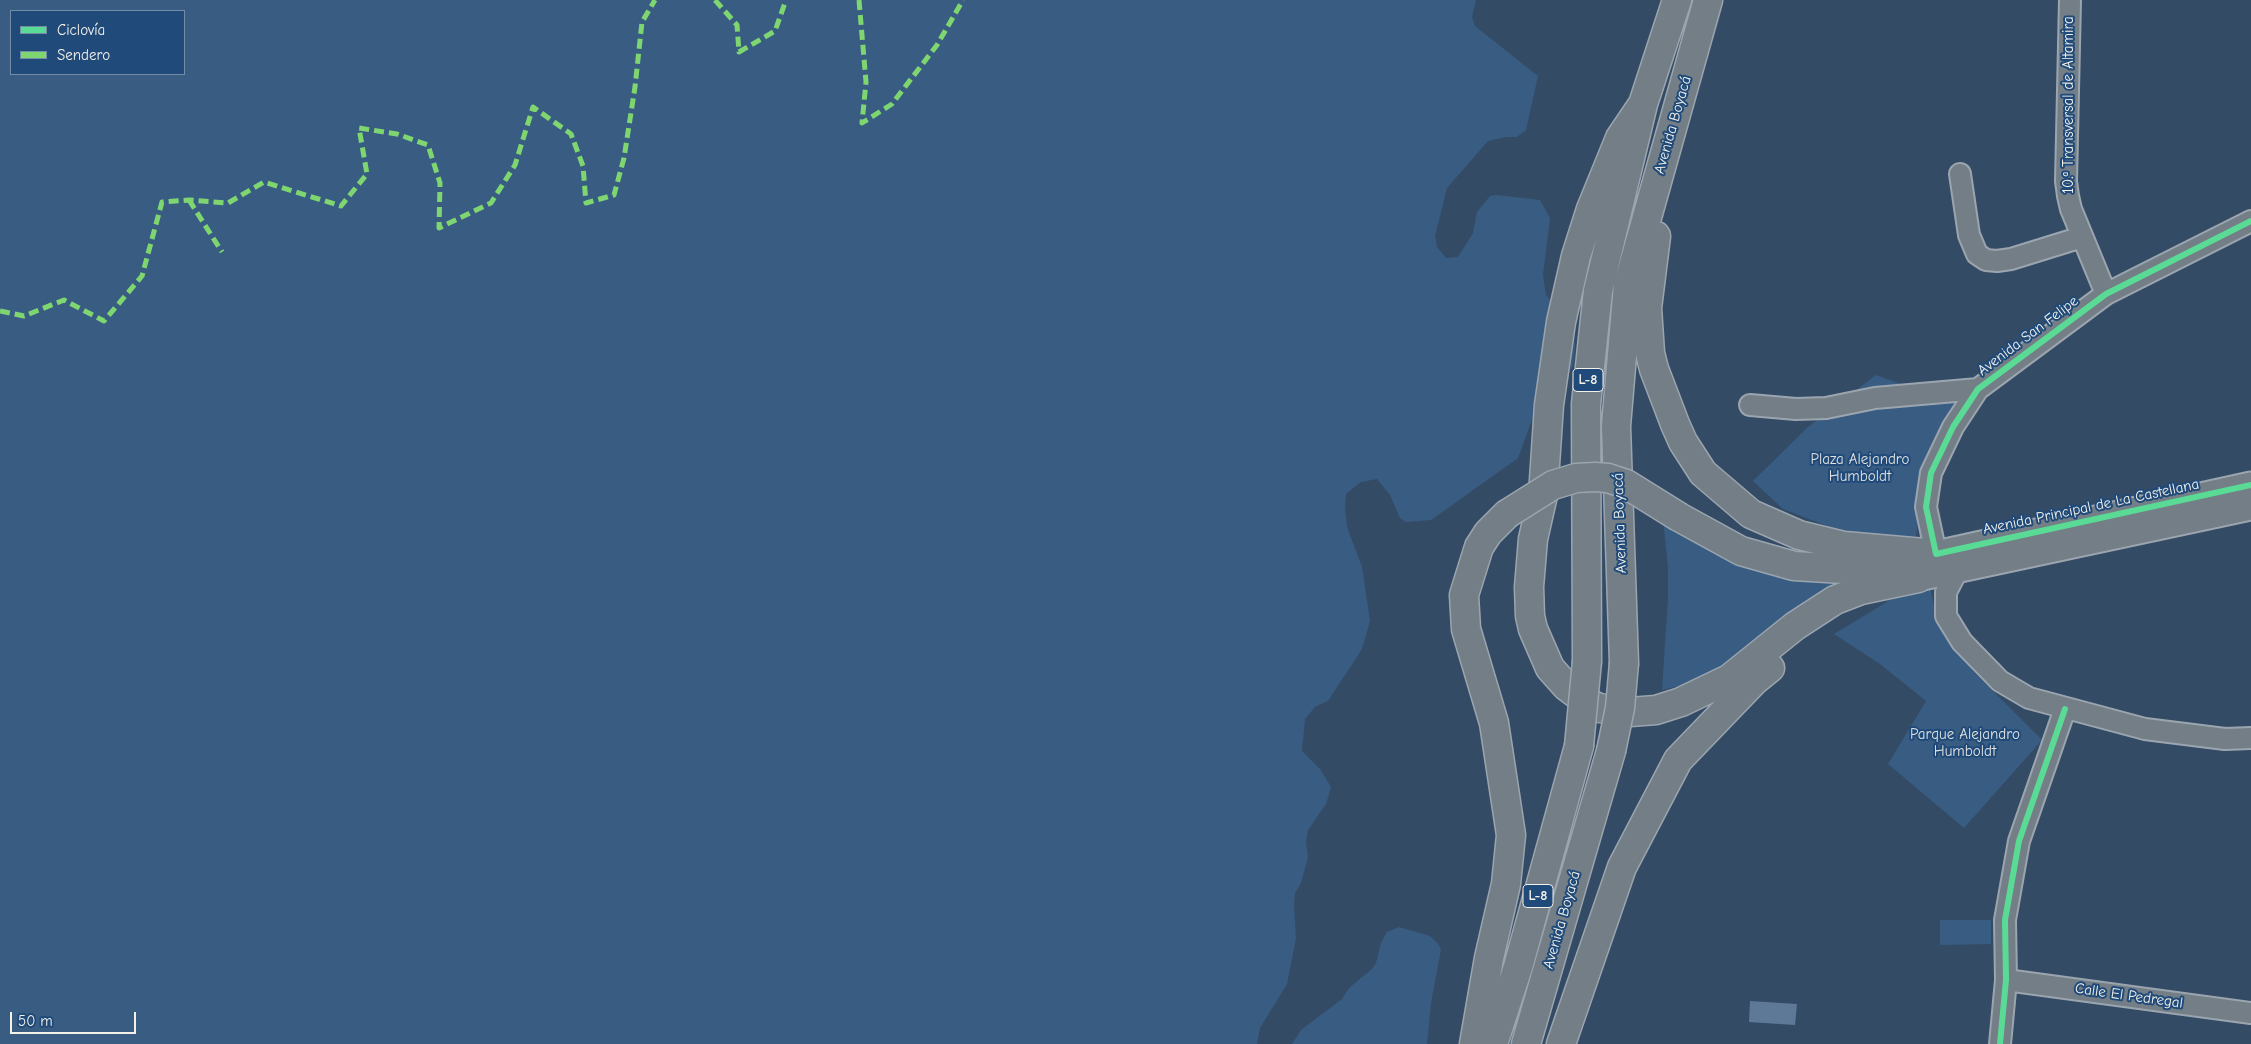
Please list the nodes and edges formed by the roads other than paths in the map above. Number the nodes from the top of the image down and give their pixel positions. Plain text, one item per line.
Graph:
1 (1677, 0) edge
2 (1708, 0) edge
3 (2070, 0) edge
4 (1643, 104) junction
5 (1960, 174) dead end
6 (1653, 195) junction
7 (2251, 220) edge
8 (2082, 237) junction
9 (2106, 294) junction
10 (1978, 389) junction
11 (1750, 405) dead end
12 (2251, 485) edge
13 (2251, 507) edge
14 (1936, 554) junction
15 (1956, 571) junction
16 (1918, 578) junction
17 (2065, 709) junction
18 (2251, 738) edge
19 (2006, 980) junction
20 (2251, 1013) edge
21 (1474, 1044) edge
22 (1493, 1044) edge
23 (1526, 1044) edge
24 (1561, 1044) edge
25 (2000, 1044) edge

1 - 4 highway, Avenida Boyacá / L-8
2 - 6 highway, Avenida Boyacá / L-8
3 - 8 street, 10.ª Transversal de Altamira
4 - 16 highway
4 - 22 highway, Avenida Boyacá / L-8, bridge
5 - 8 street
6 - 14 highway
6 - 23 highway, Avenida Boyacá / L-8, bridge
7 - 9 street, Avenida San Felipe
8 - 9 street, 10.ª Transversal de Altamira
9 - 10 street, Avenida San Felipe
10 - 11 street, Avenida San Felipe
10 - 14 street, Avenida San Felipe
12 - 14 street, Avenida Principal de La Castellana
13 - 15 street
14 - 21 highway, bridge
15 - 16 street
15 - 17 street
16 - 24 highway
17 - 18 street
17 - 19 street
19 - 20 street, Calle El Pedregal
19 - 25 street

